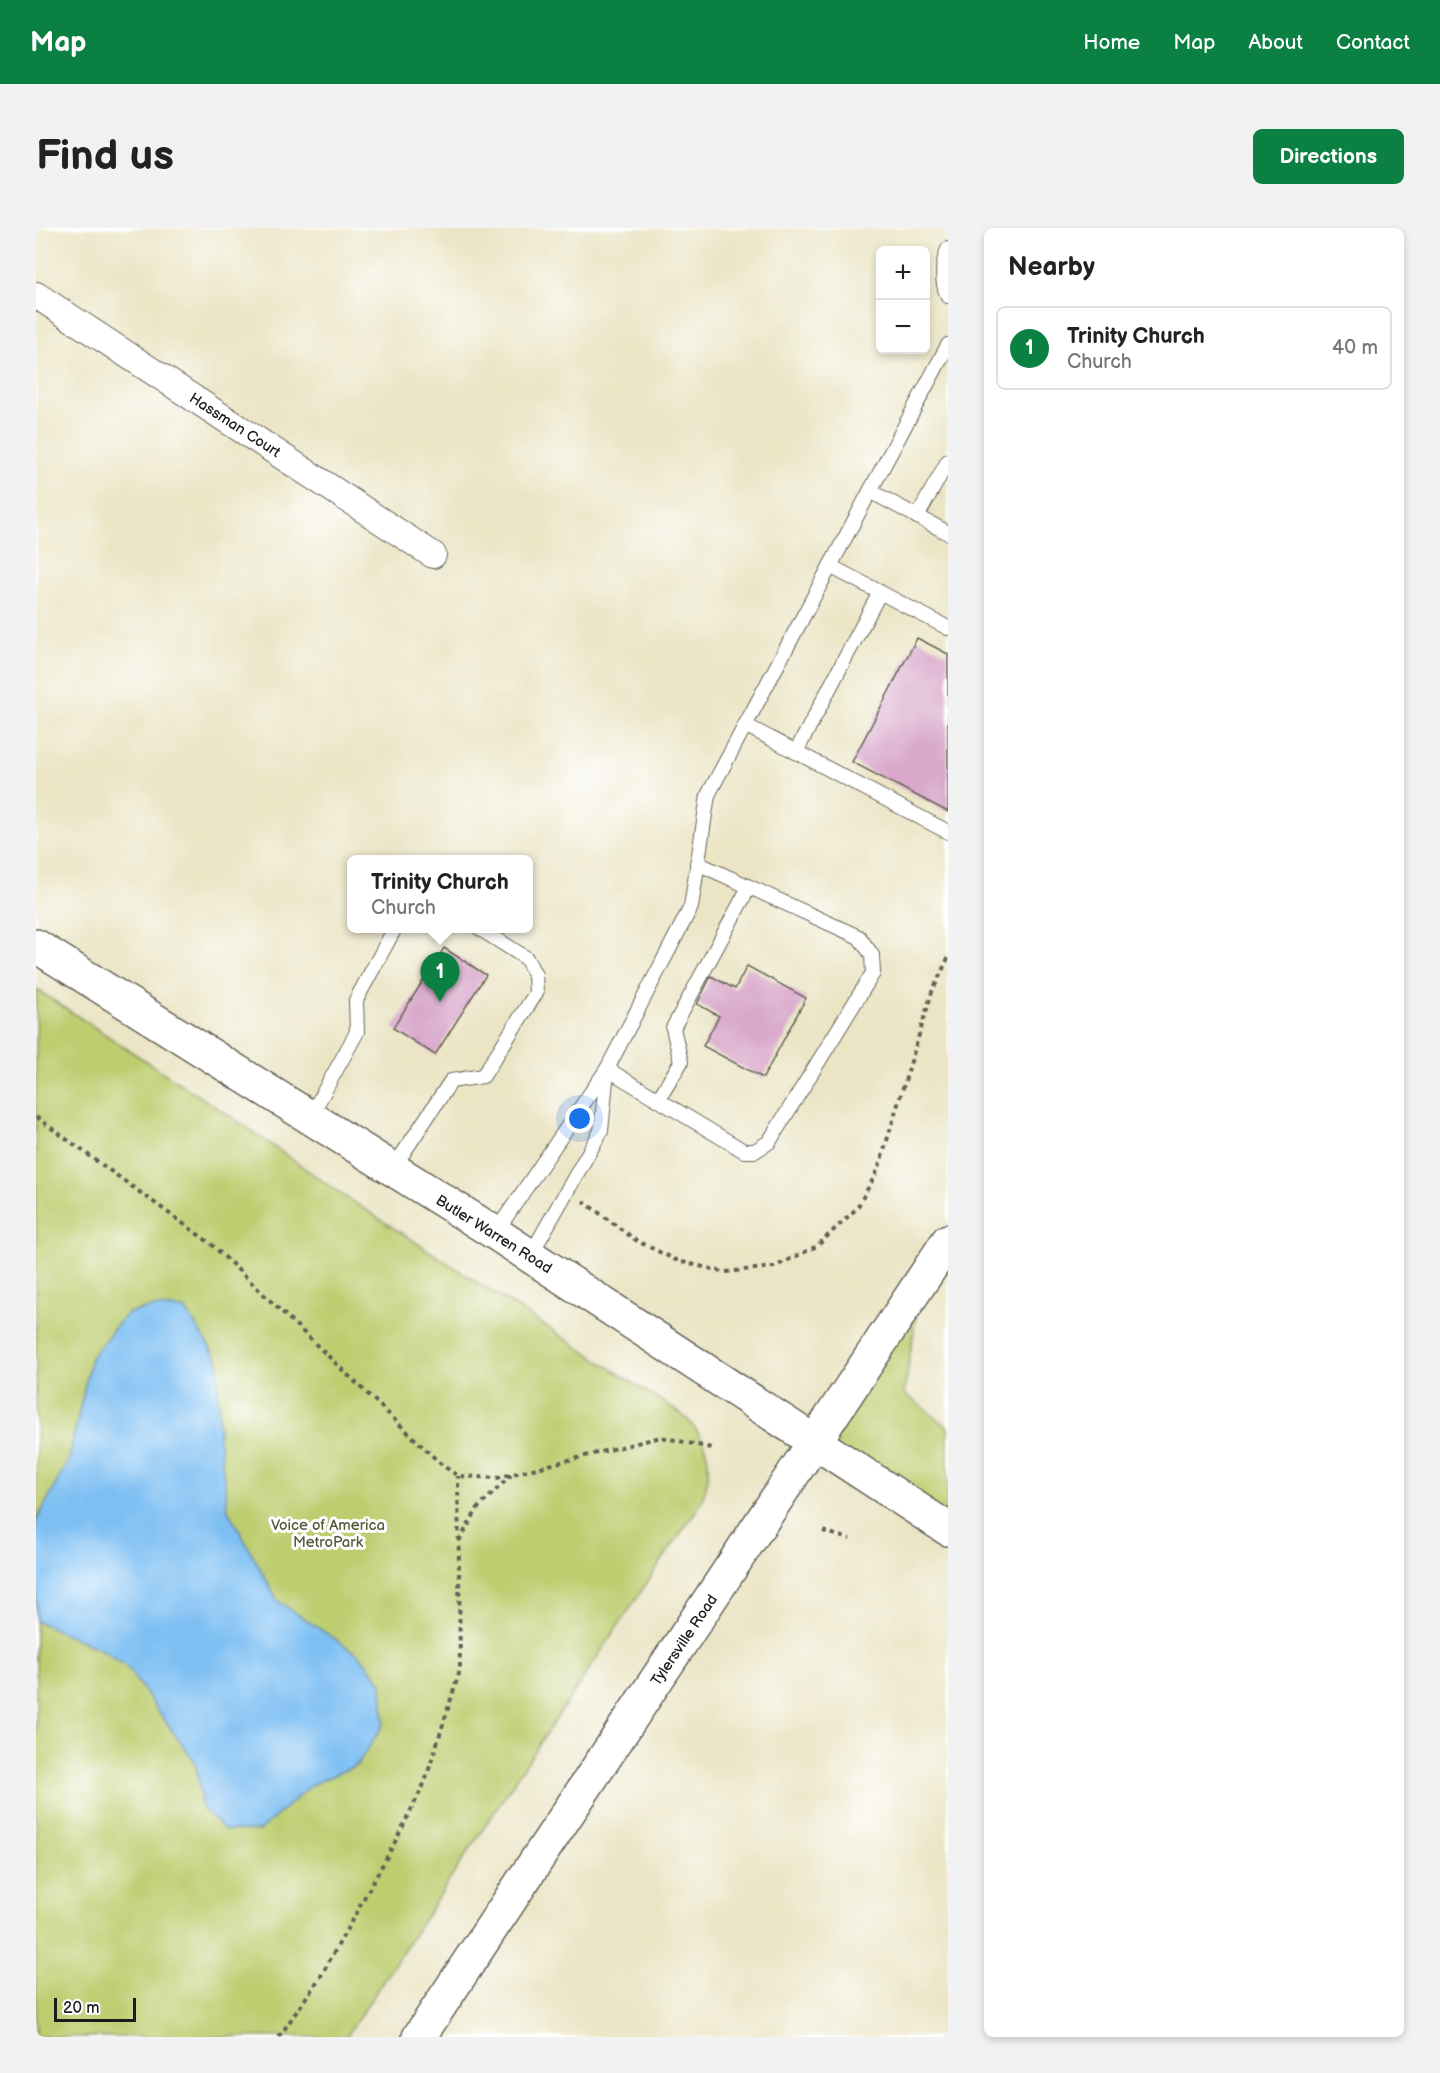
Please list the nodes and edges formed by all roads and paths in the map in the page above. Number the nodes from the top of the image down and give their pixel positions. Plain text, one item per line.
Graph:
1 (948, 249) edge
2 (36, 295) edge
3 (948, 296) edge
4 (948, 345) edge
5 (948, 461) edge
6 (870, 491) junction
7 (917, 517) junction
8 (948, 533) edge
9 (433, 555) dead end
10 (830, 566) junction
11 (880, 592) junction
12 (948, 628) edge
13 (745, 725) junction
14 (796, 752) junction
15 (948, 832) edge
16 (697, 862) junction
17 (749, 887) junction
18 (392, 933) edge
19 (487, 933) edge
20 (36, 946) edge
21 (948, 958) edge
22 (607, 1069) junction
23 (658, 1100) junction
24 (36, 1117) edge
25 (309, 1119) junction
26 (392, 1170) junction
27 (567, 1190) junction
28 (495, 1233) junction
29 (948, 1241) edge
30 (530, 1256) junction
31 (816, 1444) junction
32 (711, 1448) dead end
33 (512, 1474) junction
34 (458, 1476) junction
35 (948, 1529) edge
36 (823, 1531) dead end
37 (850, 1539) dead end
38 (457, 1544) junction
39 (279, 2037) edge
40 (419, 2037) edge

1 - 3 lane
2 - 9 street, Hassman Court
4 - 6 lane
5 - 7 lane
6 - 7 lane
6 - 10 lane
7 - 8 lane
10 - 11 lane
10 - 13 lane
11 - 12 lane
11 - 14 lane
13 - 14 lane
13 - 16 lane
14 - 15 lane
16 - 17 lane
16 - 22 lane
17 - 23 lane
17 - 23 lane
18 - 25 lane
19 - 26 lane
20 - 25 main road, Butler Warren Road
21 - 27 path
22 - 23 lane
22 - 27 lane
22 - 28 lane
24 - 34 path
25 - 26 main road, Butler Warren Road
26 - 28 main road, Butler Warren Road
27 - 30 lane
28 - 30 main road, Butler Warren Road
29 - 31 main road, Tylersville Road
30 - 31 main road, Butler Warren Road
31 - 35 main road, Butler Warren Road
31 - 40 main road, Tylersville Road
32 - 33 path
33 - 34 path
33 - 38 path
34 - 38 path
36 - 37 path
38 - 39 path

